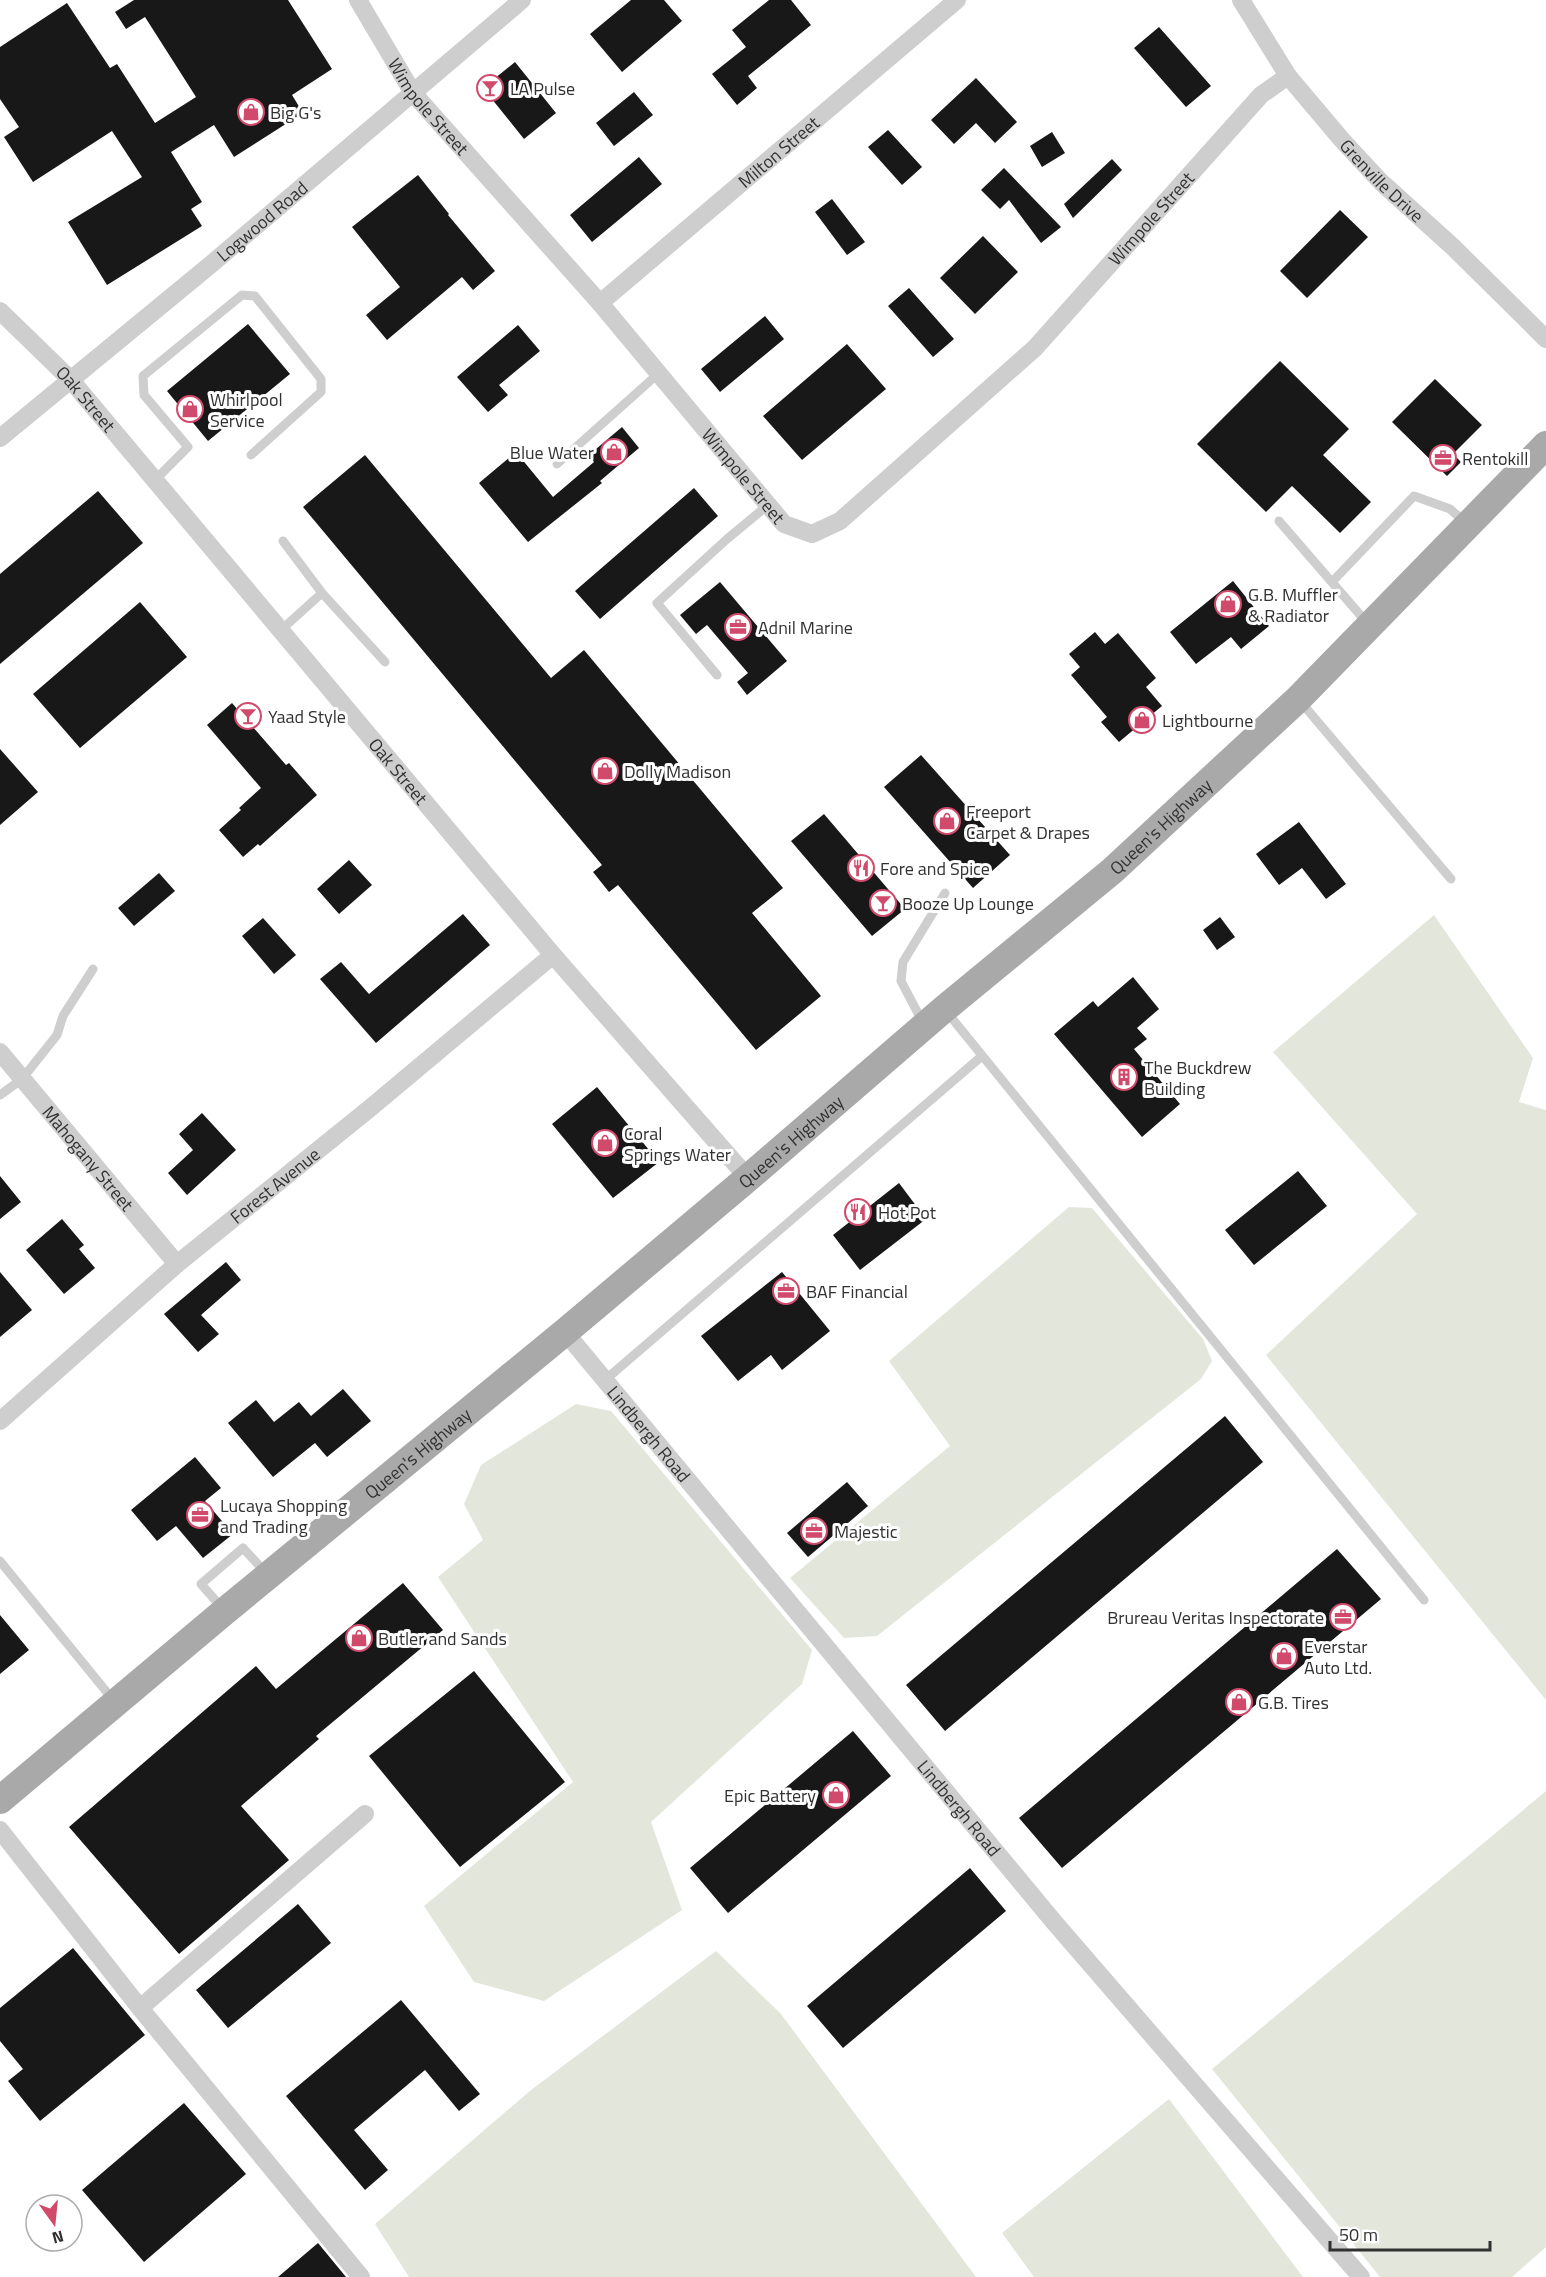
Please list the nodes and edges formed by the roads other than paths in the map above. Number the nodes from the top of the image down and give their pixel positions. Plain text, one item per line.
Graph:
1 (358, 0) edge
2 (522, 0) edge
3 (957, 0) edge
4 (1241, 0) edge
5 (1288, 76) junction
6 (413, 93) junction
7 (600, 303) junction
8 (0, 310) edge
9 (1546, 339) edge
10 (659, 374) junction
11 (70, 379) junction
12 (0, 438) edge
13 (1546, 446) edge
14 (251, 454) dead end
15 (557, 464) dead end
16 (155, 480) junction
17 (768, 505) junction
18 (1279, 521) dead end
19 (1468, 525) junction
20 (283, 541) dead end
21 (1332, 582) junction
22 (322, 593) junction
23 (1370, 626) junction
24 (281, 630) junction
25 (385, 662) dead end
26 (717, 675) dead end
27 (1298, 699) junction
28 (1450, 879) dead end
29 (945, 892) dead end
30 (553, 955) junction
31 (93, 969) dead end
32 (935, 1018) junction
33 (0, 1052) edge
34 (982, 1056) junction
35 (22, 1078) junction
36 (0, 1095) edge
37 (748, 1178) junction
38 (177, 1264) junction
39 (565, 1332) junction
40 (605, 1380) junction
41 (0, 1421) edge
42 (0, 1561) edge
43 (268, 1575) junction
44 (1424, 1600) dead end
45 (225, 1611) junction
46 (115, 1703) junction
47 (0, 1800) edge
48 (365, 1814) dead end
49 (0, 1830) edge
50 (140, 2008) junction
51 (361, 2277) edge
52 (1361, 2277) edge

1 - 6 street, Wimpole Street
2 - 6 street, Logwood Road
3 - 7 street, Milton Street
4 - 5 street, Grenville Drive
5 - 9 street, Grenville Drive
5 - 17 street, Wimpole Street
6 - 7 street, Wimpole Street
6 - 11 street, Logwood Road
7 - 10 street, Wimpole Street
8 - 11 street, Oak Street
10 - 15 lane
10 - 17 street, Wimpole Street
11 - 12 street, Logwood Road
11 - 16 street, Oak Street
13 - 19 main road, Queen's Highway
14 - 16 lane
16 - 24 street, Oak Street
17 - 26 lane
18 - 21 lane
19 - 21 lane
19 - 23 main road, Queen's Highway
20 - 22 lane
21 - 23 lane
22 - 24 lane
22 - 25 lane
23 - 27 main road, Queen's Highway
24 - 30 street, Oak Street
27 - 28 lane
27 - 32 main road, Queen's Highway
29 - 32 lane
30 - 37 street, Oak Street
30 - 38 street, Forest Avenue
31 - 35 lane
32 - 34 lane
32 - 37 main road, Queen's Highway
33 - 35 street, Mahogany Street
34 - 40 lane
34 - 44 lane
35 - 36 lane
35 - 38 street, Mahogany Street
37 - 39 main road, Queen's Highway
38 - 41 street, Forest Avenue
39 - 40 street, Lindbergh Road
39 - 43 main road, Queen's Highway
40 - 52 street, Lindbergh Road
42 - 46 lane
43 - 45 main road, Queen's Highway
43 - 45 lane
45 - 46 main road, Queen's Highway
46 - 47 main road, Queen's Highway
48 - 50 street
49 - 50 street
50 - 51 street

